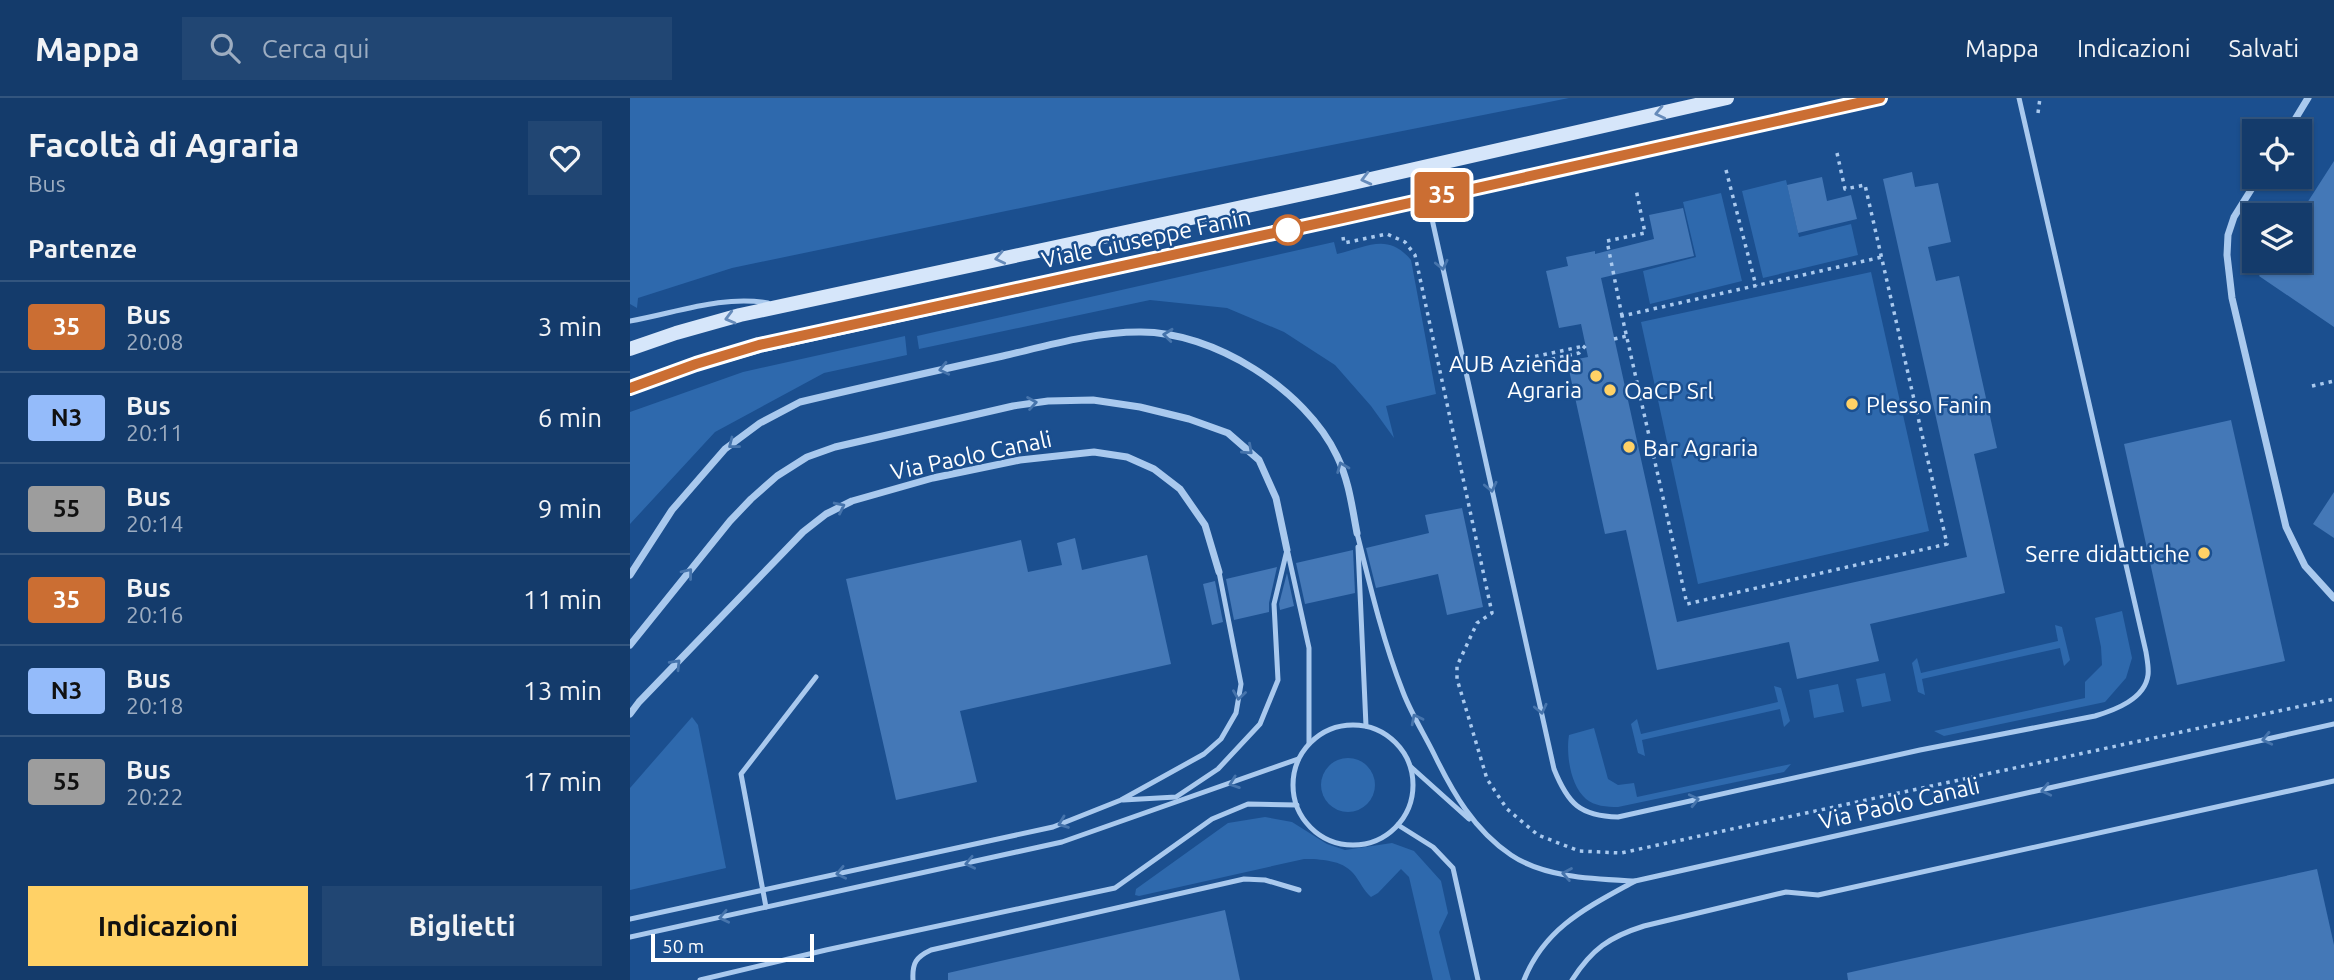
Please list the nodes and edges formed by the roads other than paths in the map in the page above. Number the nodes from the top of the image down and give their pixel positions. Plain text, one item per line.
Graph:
1 (1727, 98) edge
2 (1880, 98) edge
3 (2020, 98) edge
4 (2308, 98) edge
5 (2295, 119) edge
6 (1419, 166) junction
7 (2252, 189) edge
8 (1427, 198) junction
9 (782, 306) junction
10 (630, 320) edge
11 (630, 349) edge
12 (630, 388) edge
13 (1357, 533) junction
14 (1287, 550) junction
15 (1219, 572) joint
16 (630, 575) edge
17 (2334, 598) edge
18 (630, 645) edge
19 (816, 677) dead end
20 (630, 714) edge
21 (2334, 724) edge
22 (1366, 726) junction
23 (1309, 743) junction
24 (1298, 759) junction
25 (1410, 766) junction
26 (2334, 780) edge
27 (1121, 800) junction
28 (1297, 805) junction
29 (1398, 825) junction
30 (1482, 830) junction
31 (1635, 881) junction
32 (763, 890) junction
33 (1299, 890) dead end
34 (766, 907) junction
35 (630, 919) edge
36 (630, 937) edge
37 (700, 980) edge
38 (913, 980) edge
39 (1478, 980) edge
40 (1524, 980) edge
41 (1572, 980) edge

1 -> 6 main road, Viale Giuseppe Fanin
2 - 8 main road, Viale Giuseppe Fanin
8 -> 3 lane
4 - 5 street
6 - 8 street
6 -> 9 main road, Viale Giuseppe Fanin
7 - 17 street
8 - 12 main road, Viale Giuseppe Fanin
9 - 10 lane
9 -> 11 main road, Viale Giuseppe Fanin
13 -> 16 street, Via Paolo Canali
13 - 22 lane, Via Paolo Canali
30 -> 13 lane, Via Paolo Canali
18 -> 14 street
14 - 23 lane
14 - 27 lane
20 -> 15 street, Via Paolo Canali
15 -> 27 lane, Via Paolo Canali
19 - 32 lane
21 -> 31 lane, Via Paolo Canali
22 - 23 lane
22 - 25 lane
23 - 24 lane
24 - 28 lane
24 -> 34 lane
25 - 29 lane
25 - 30 lane, Via Paolo Canali
26 - 41 lane
27 -> 32 lane, Via Paolo Canali
28 - 29 lane
28 - 37 lane
29 - 39 lane
31 -> 30 lane, Via Paolo Canali
31 - 40 lane
32 - 34 lane
32 - 35 lane, Via Paolo Canali
33 - 38 lane
34 -> 36 lane

